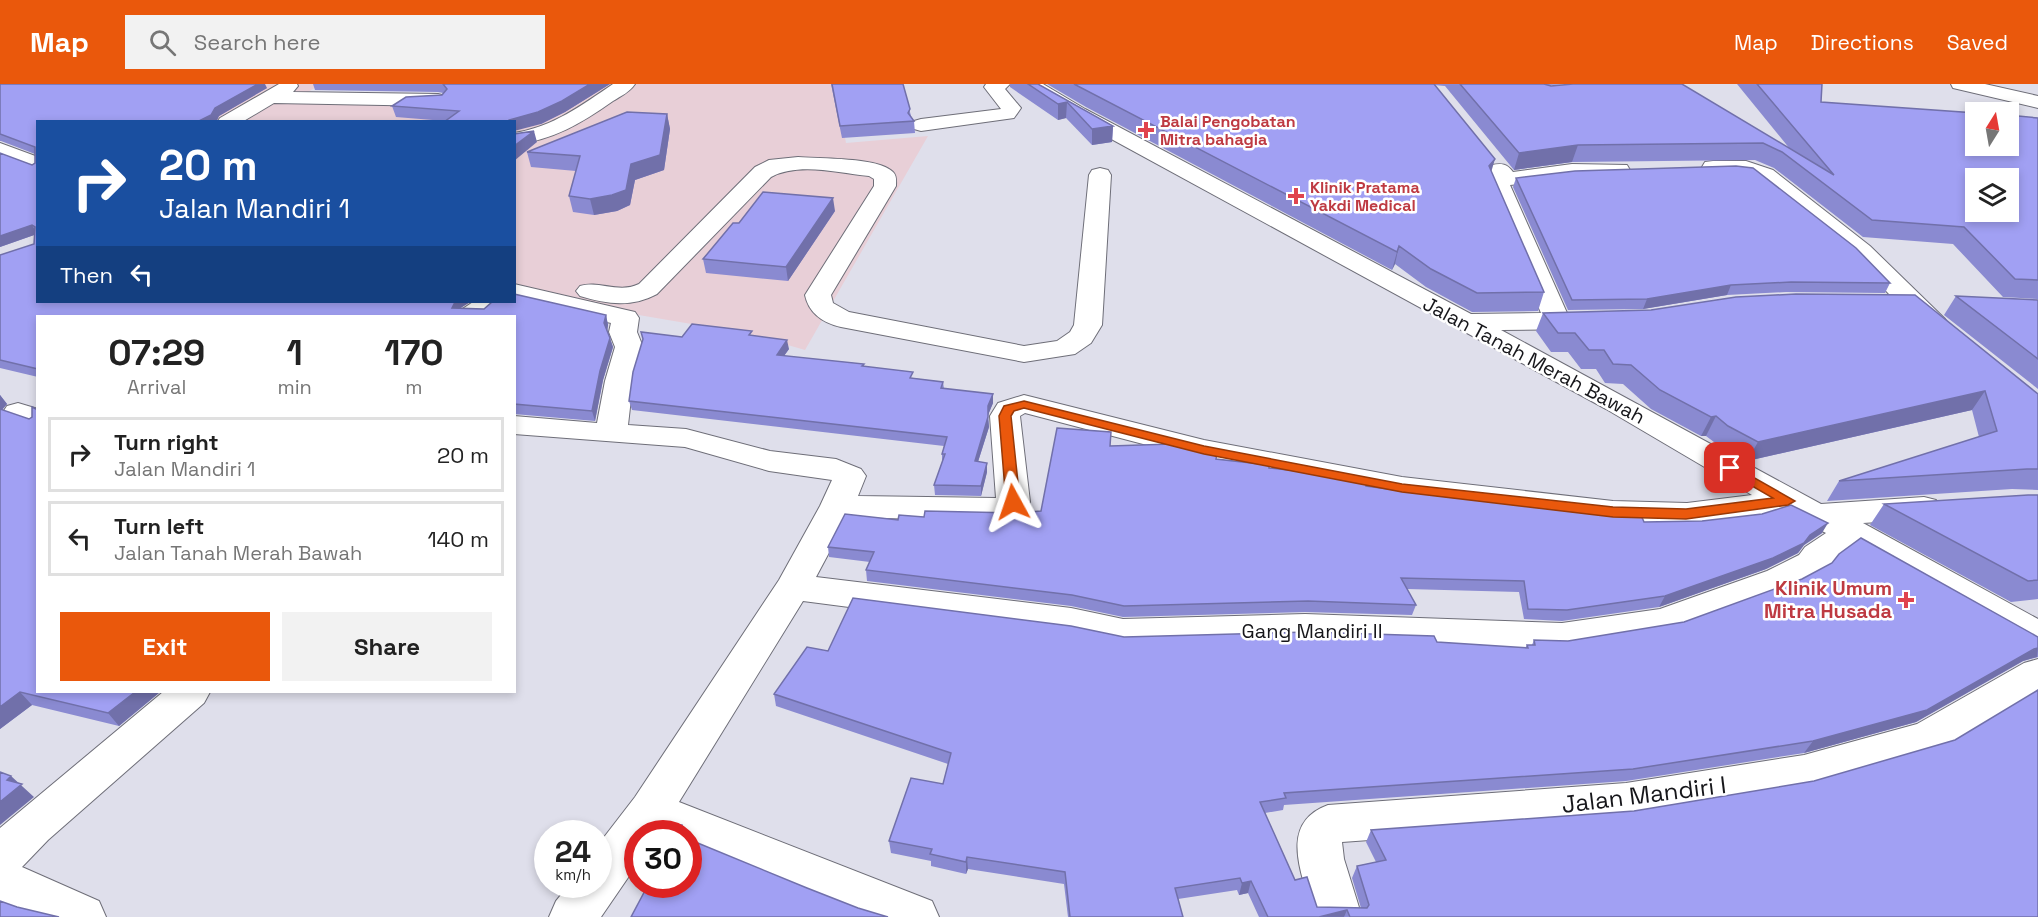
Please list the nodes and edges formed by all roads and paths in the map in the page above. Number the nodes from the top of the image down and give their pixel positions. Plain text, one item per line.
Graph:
1 (294, 84) edge
2 (626, 84) edge
3 (1001, 84) edge
4 (1030, 84) edge
5 (1960, 84) edge
6 (270, 98) junction
7 (438, 100) edge
8 (2038, 102) edge
9 (231, 120) edge
10 (921, 125) dead end
11 (516, 139) edge
12 (0, 149) edge
13 (1486, 152) edge
14 (36, 164) edge
15 (1686, 168) edge
16 (1640, 170) edge
17 (1100, 175) dead end
18 (1507, 178) junction
19 (516, 273) edge
20 (516, 293) edge
21 (489, 303) edge
22 (1876, 303) edge
23 (1911, 303) junction
24 (1946, 305) dead end
25 (471, 315) edge
26 (1611, 320) edge
27 (1466, 322) junction
28 (1558, 322) junction
29 (1957, 343) edge
30 (516, 425) edge
31 (611, 434) junction
32 (1788, 501) junction
33 (837, 506) junction
34 (1954, 506) edge
35 (1818, 515) junction
36 (1852, 532) junction
37 (793, 587) junction
38 (2038, 636) edge
39 (2038, 674) edge
40 (189, 693) edge
41 (650, 810) junction
42 (612, 862) edge
43 (0, 866) edge
44 (586, 898) edge
45 (82, 917) edge
46 (573, 917) edge
47 (915, 917) edge
48 (1338, 917) edge

1 - 6 street
2 - 11 street
3 - 10 street
4 - 27 street, Jalan Tanah Merah Bawah
5 - 8 street
6 - 7 street
6 - 9 street
12 - 14 street
13 - 18 street
15 - 23 street
16 - 18 street
17 - 19 street
18 - 28 street
20 - 31 street
21 - 25 street
22 - 23 street
23 - 24 street
23 - 29 street
26 - 28 street
27 - 28 street
27 - 32 street, Jalan Tanah Merah Bawah
30 - 31 street
31 - 33 street
32 - 33 street
32 - 35 street, Jalan Tanah Merah Bawah
33 - 37 street
34 - 35 street
35 - 36 street, Jalan Tanah Merah Bawah
36 - 37 street, Gang Mandiri II
36 - 38 street, Jalan Tanah Merah Bawah
37 - 41 street
39 - 48 street, Jalan Mandiri I
40 - 43 street
41 - 42 street
41 - 47 street
43 - 45 street
44 - 46 street

